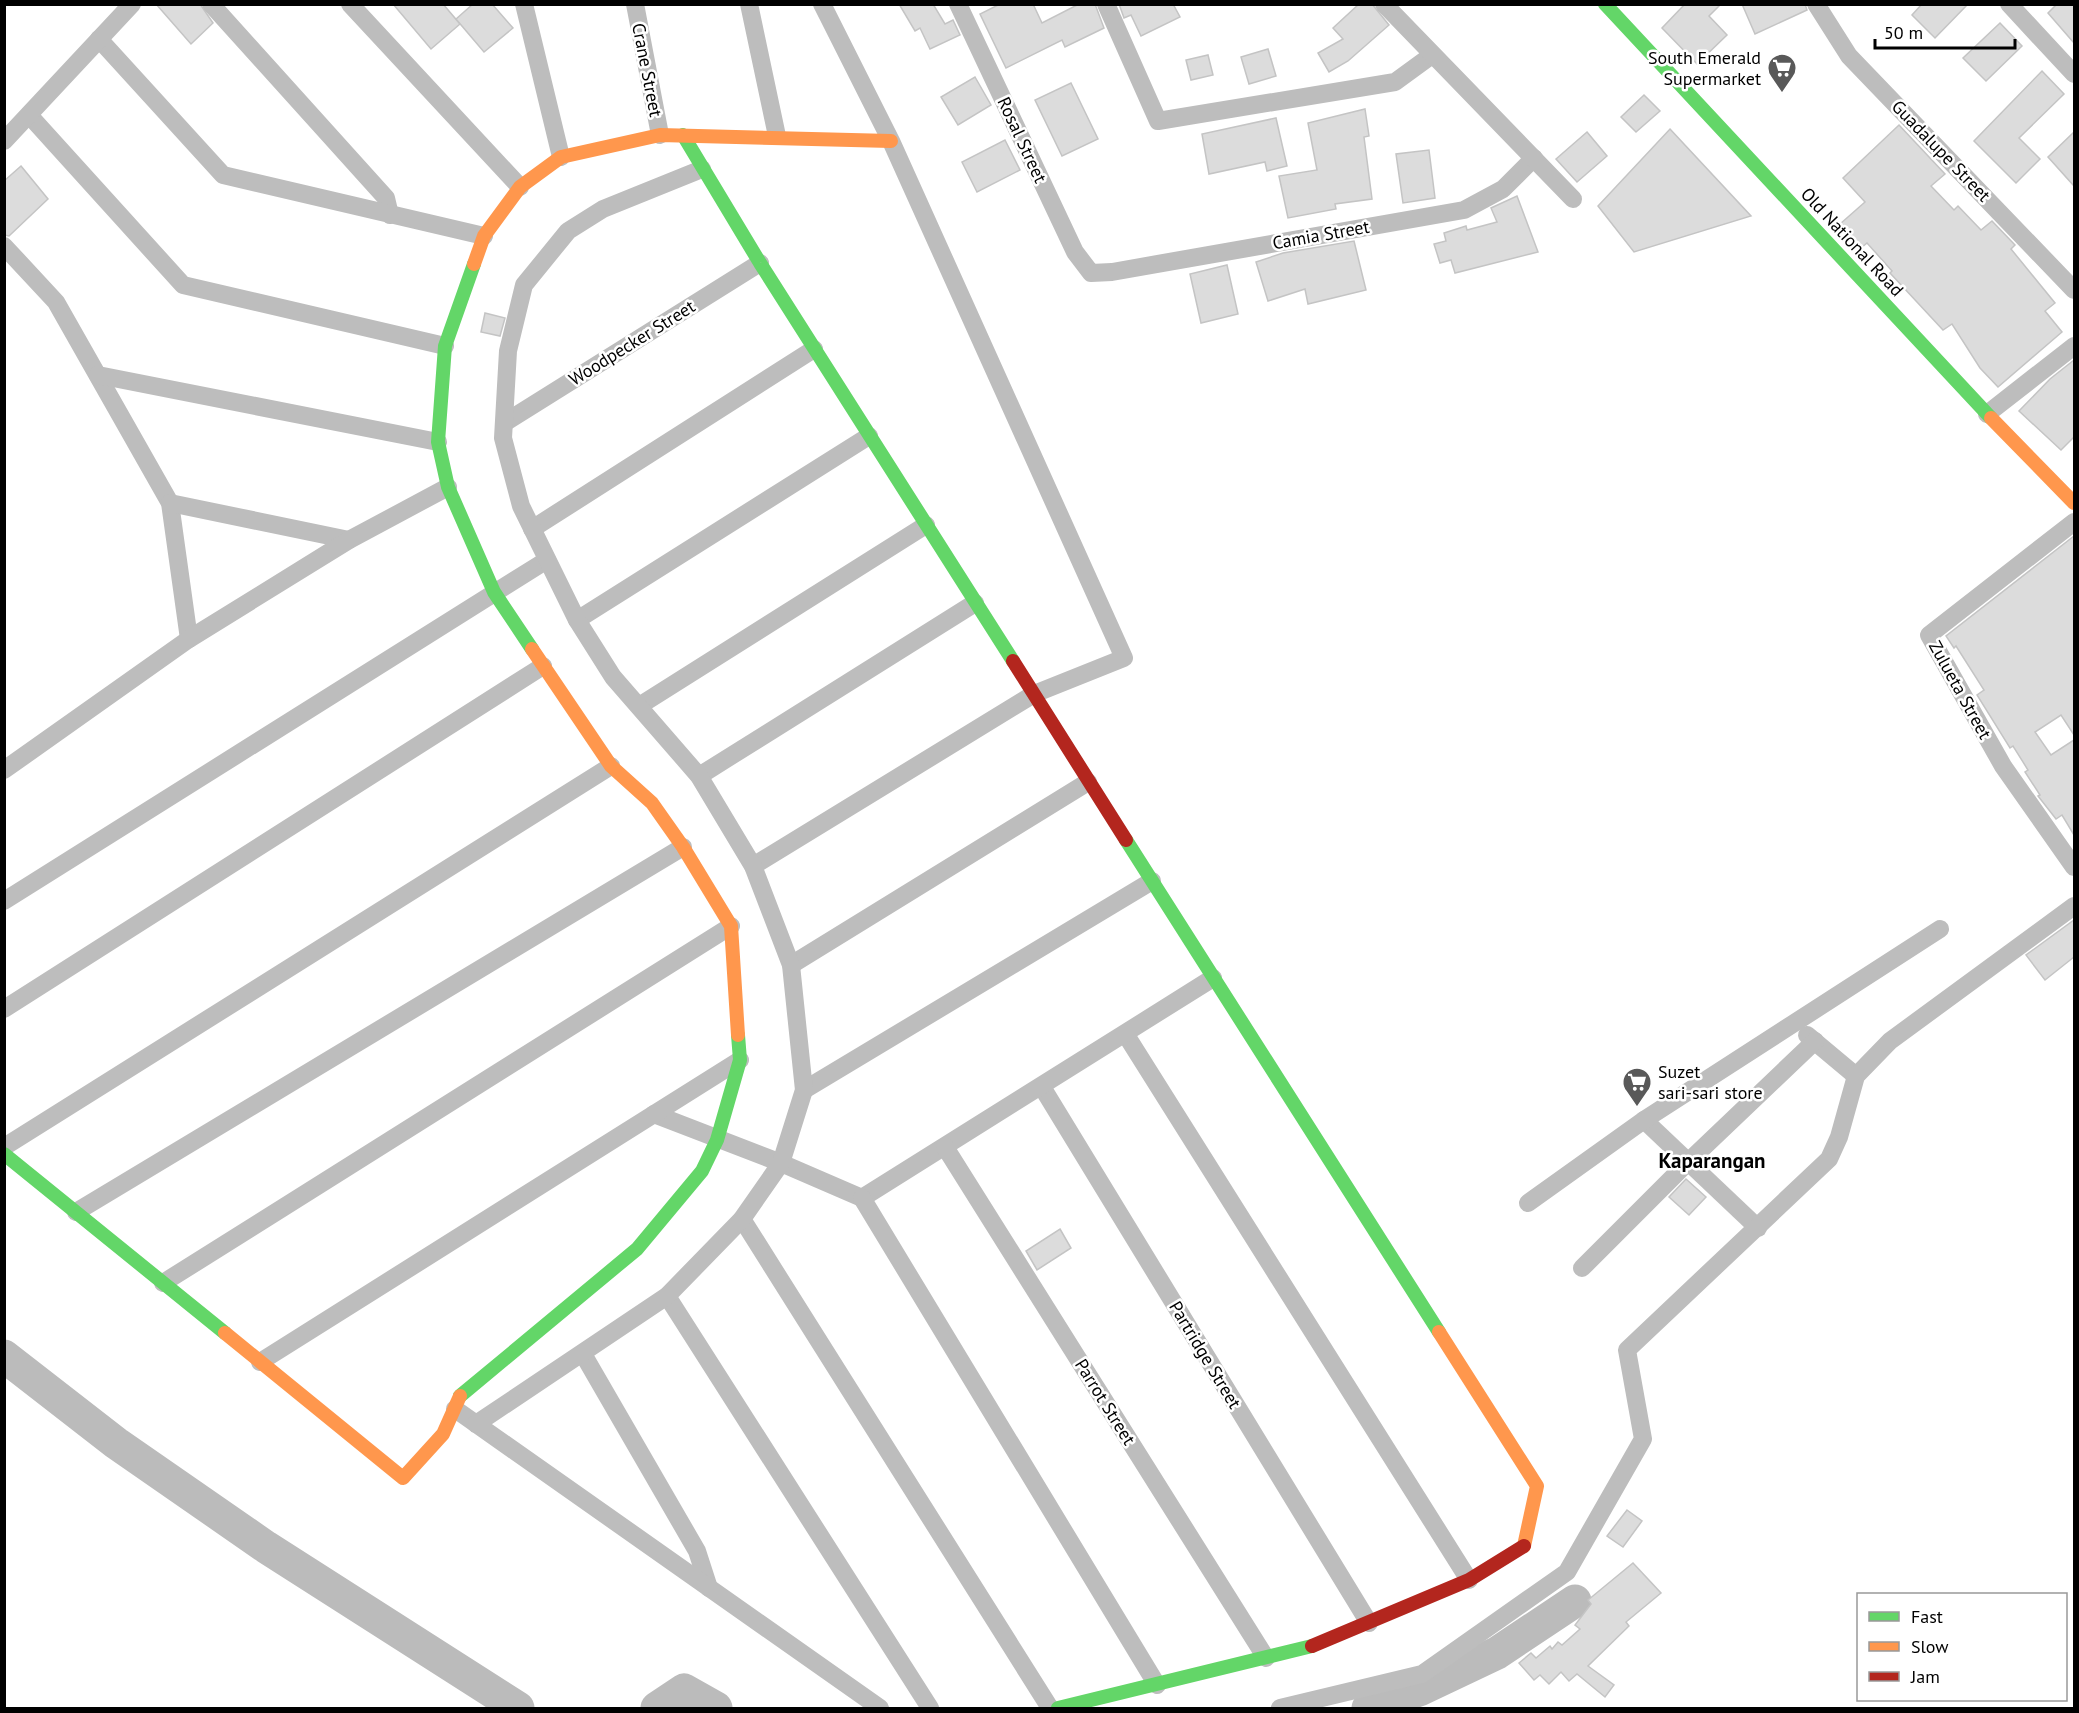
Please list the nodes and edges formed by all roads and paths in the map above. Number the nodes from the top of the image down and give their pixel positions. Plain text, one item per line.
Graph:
1 (132, 4) edge
2 (211, 4) edge
3 (350, 4) edge
4 (635, 4) edge
5 (749, 4) edge
6 (822, 4) edge
7 (958, 4) edge
8 (1106, 4) edge
9 (1384, 4) edge
10 (1605, 4) edge
11 (1816, 4) edge
12 (2009, 4) edge
13 (521, 7) edge
14 (99, 39) junction
15 (1432, 55) junction
16 (2074, 75) edge
17 (29, 115) junction
18 (660, 135) junction
19 (683, 135) junction
20 (777, 136) junction
21 (4, 141) edge
22 (891, 141) junction
23 (561, 157) junction
24 (1534, 158) junction
25 (702, 169) junction
26 (520, 187) junction
27 (1573, 199) dead end
28 (390, 215) junction
29 (484, 236) junction
30 (4, 246) edge
31 (760, 263) junction
32 (1091, 273) joint
33 (2074, 290) edge
34 (445, 346) junction
35 (2074, 346) edge
36 (814, 349) junction
37 (98, 375) junction
38 (1987, 414) junction
39 (504, 423) junction
40 (869, 436) junction
41 (438, 442) junction
42 (448, 487) junction
43 (170, 503) junction
44 (2074, 503) edge
45 (2074, 522) edge
46 (926, 525) junction
47 (531, 529) junction
48 (350, 540) junction
49 (547, 560) junction
50 (494, 592) junction
51 (975, 603) junction
52 (577, 620) junction
53 (189, 639) junction
54 (543, 666) junction
55 (1034, 694) junction
56 (639, 706) junction
57 (611, 766) junction
58 (4, 770) edge
59 (699, 776) junction
60 (1088, 782) junction
61 (683, 847) junction
62 (753, 866) junction
63 (2074, 867) edge
64 (1152, 881) junction
65 (4, 902) edge
66 (2074, 906) edge
67 (731, 926) junction
68 (1940, 929) dead end
69 (790, 965) junction
70 (1213, 978) junction
71 (4, 1009) edge
72 (1794, 1024) junction
73 (1126, 1035) junction
74 (1815, 1041) junction
75 (740, 1060) junction
76 (1856, 1076) junction
77 (1042, 1087) junction
78 (804, 1090) junction
79 (654, 1114) junction
80 (1644, 1120) junction
81 (717, 1140) junction
82 (4, 1147) edge
83 (945, 1147) junction
84 (4, 1154) edge
85 (781, 1163) junction
86 (1687, 1163) junction
87 (862, 1198) junction
88 (1528, 1203) dead end
89 (76, 1212) junction
90 (742, 1220) junction
91 (1758, 1228) junction
92 (1582, 1268) dead end
93 (164, 1283) junction
94 (667, 1296) junction
95 (583, 1354) junction
96 (260, 1362) junction
97 (454, 1409) junction
98 (476, 1424) junction
99 (1469, 1580) junction
100 (710, 1588) junction
101 (1369, 1623) junction
102 (1266, 1658) junction
103 (1157, 1685) junction
104 (880, 1708) edge
105 (930, 1708) edge
106 (1050, 1708) edge
107 (1058, 1708) edge
108 (1280, 1708) edge

1 - 14 street
2 - 28 street
3 - 26 street
4 - 18 street, Crane Street
5 - 20 street
6 - 22 street
7 - 32 street, Rosal Street
8 - 15 street
9 - 15 street
10 - 38 street, Old National Road
11 - 33 street, Guadalupe Street
12 - 16 street
13 - 23 street
14 - 17 street
14 - 28 street
15 - 24 street
17 - 21 street
17 - 34 street
18 - 19 street
18 - 23 street
19 - 20 street
19 - 25 street
20 - 22 street
22 - 55 street
23 - 26 street
24 - 27 street
24 - 32 street, Camia Street
25 - 31 street
25 - 39 street
26 - 29 street
28 - 29 street
29 - 34 street
30 - 37 street
31 - 36 street
31 - 39 street, Woodpecker Street
34 - 41 street
35 - 38 street
36 - 40 street
36 - 47 street
37 - 41 street
37 - 43 street
38 - 44 street, Old National Road
39 - 47 street
40 - 46 street
40 - 52 street
41 - 42 street
42 - 48 street
42 - 50 street
43 - 48 street
43 - 53 street
45 - 63 street, Zulueta Street
46 - 51 street
46 - 56 street
47 - 49 street
48 - 53 street
49 - 50 street
49 - 52 street
50 - 54 street
50 - 65 street
51 - 55 street
51 - 59 street
52 - 56 street
53 - 58 street
54 - 57 street
54 - 71 street
55 - 60 street
55 - 62 street
56 - 59 street
57 - 61 street
57 - 82 street
59 - 62 street
60 - 64 street
60 - 69 street
61 - 67 street
61 - 89 street
62 - 69 street
64 - 70 street
64 - 78 street
66 - 76 street
67 - 75 street
67 - 93 street
68 - 72 street
69 - 78 street
70 - 73 street
70 - 99 street
72 - 74 street
72 - 80 street
73 - 77 street
73 - 99 street
74 - 76 street
74 - 86 street
75 - 79 street
75 - 81 street
76 - 91 street
77 - 83 street
77 - 101 street, Partridge Street
78 - 85 street
79 - 81 street
79 - 96 street
80 - 86 street
80 - 88 street
81 - 85 street
81 - 97 street
83 - 87 street
83 - 102 street, Parrot Street
84 - 89 street
85 - 87 street
85 - 90 street
86 - 91 street
86 - 92 street
87 - 103 street
89 - 93 street
90 - 94 street
90 - 106 street
91 - 108 street
93 - 96 street
94 - 95 street
94 - 105 street
95 - 98 street
95 - 100 street
96 - 97 street
97 - 98 street
98 - 100 street
99 - 101 street
100 - 104 street
101 - 102 street
102 - 103 street
103 - 107 street

